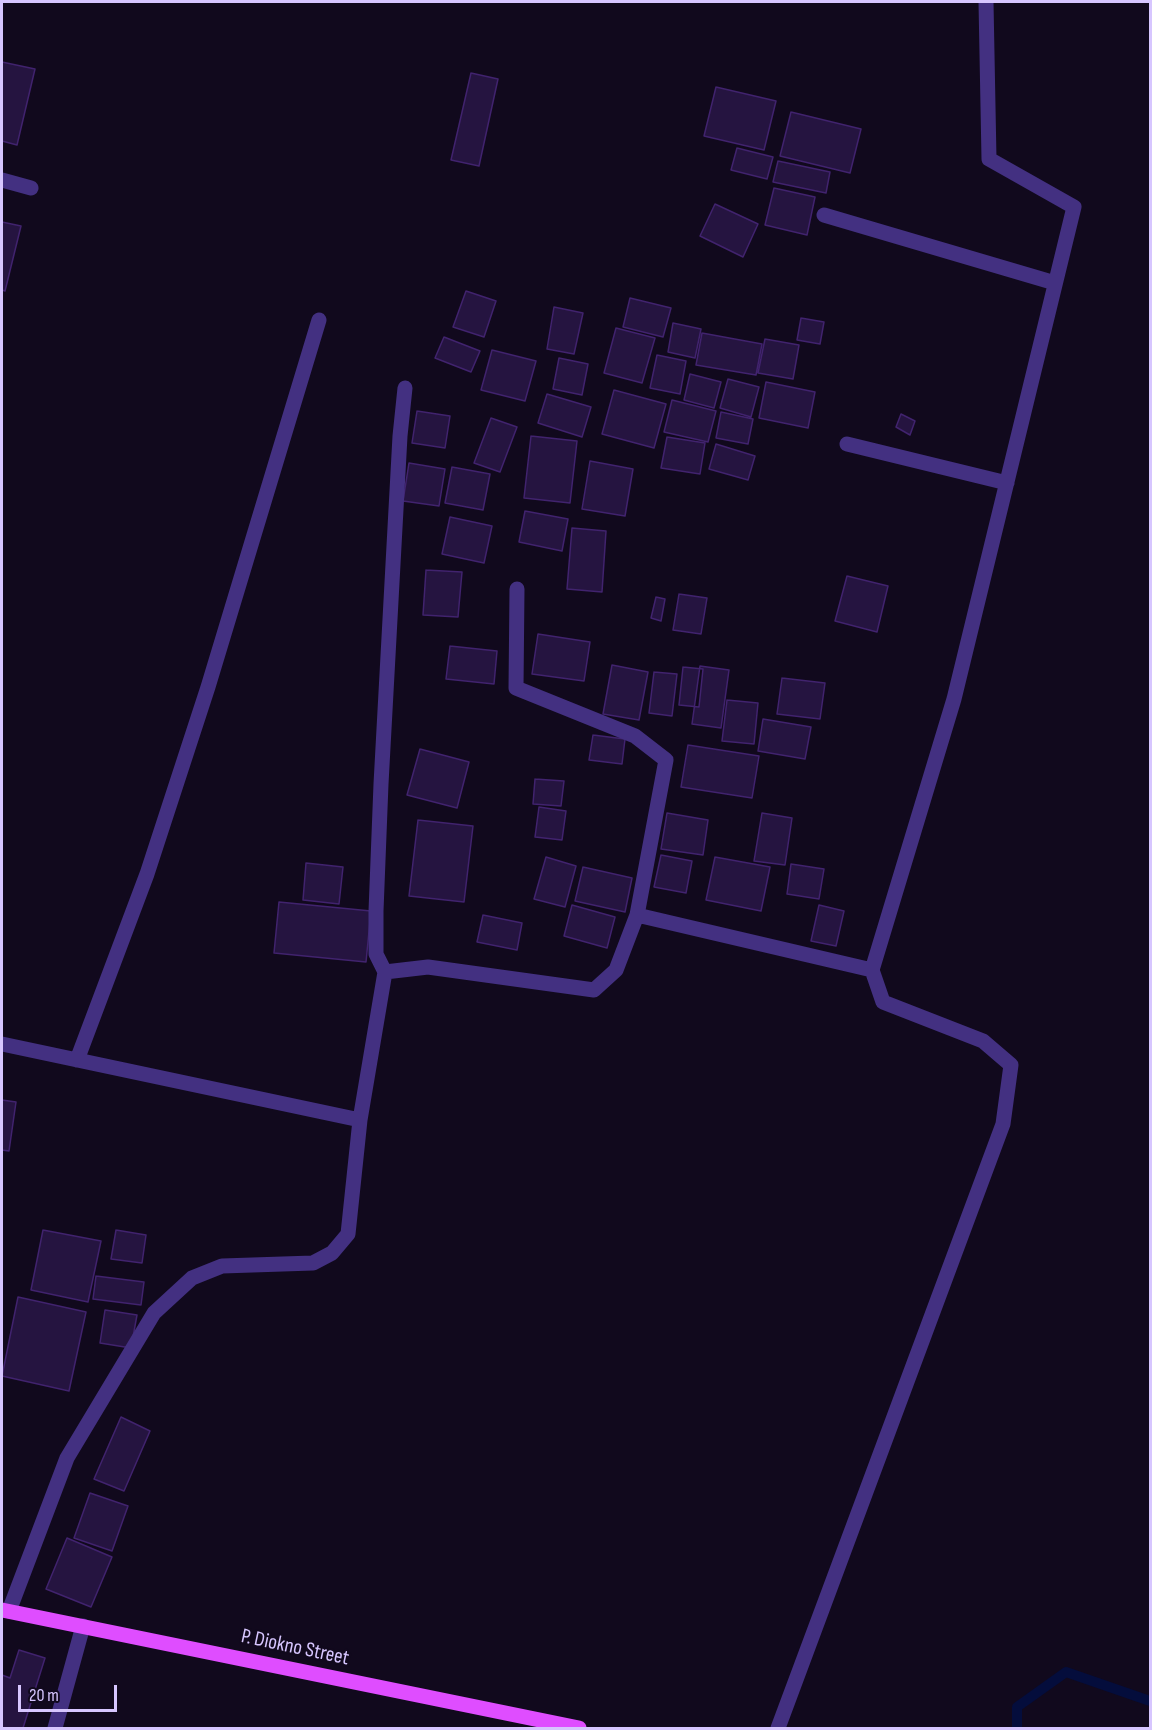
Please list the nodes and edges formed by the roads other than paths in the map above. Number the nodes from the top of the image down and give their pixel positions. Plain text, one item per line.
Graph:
1 (986, 2) edge
2 (2, 180) edge
3 (31, 188) dead end
4 (824, 215) dead end
5 (1055, 283) junction
6 (319, 320) dead end
7 (405, 388) dead end
8 (847, 444) dead end
9 (1007, 483) junction
10 (517, 589) dead end
11 (637, 915) junction
12 (872, 970) junction
13 (385, 972) junction
14 (2, 1044) edge
15 (77, 1060) junction
16 (360, 1120) junction
17 (5, 1610) edge
18 (83, 1626) junction
19 (55, 1728) edge
20 (579, 1728) edge
21 (778, 1728) edge

1 - 5 street
2 - 3 street
4 - 5 street
5 - 9 street
6 - 15 street
7 - 13 street
8 - 9 street
9 - 12 street
10 - 11 street
11 - 12 street
11 - 13 street
12 - 21 street
13 - 16 street
14 - 15 street
15 - 16 street
16 - 17 street
17 - 18 main road, P. Diokno Street
18 - 19 street
18 - 20 main road, P. Diokno Street

